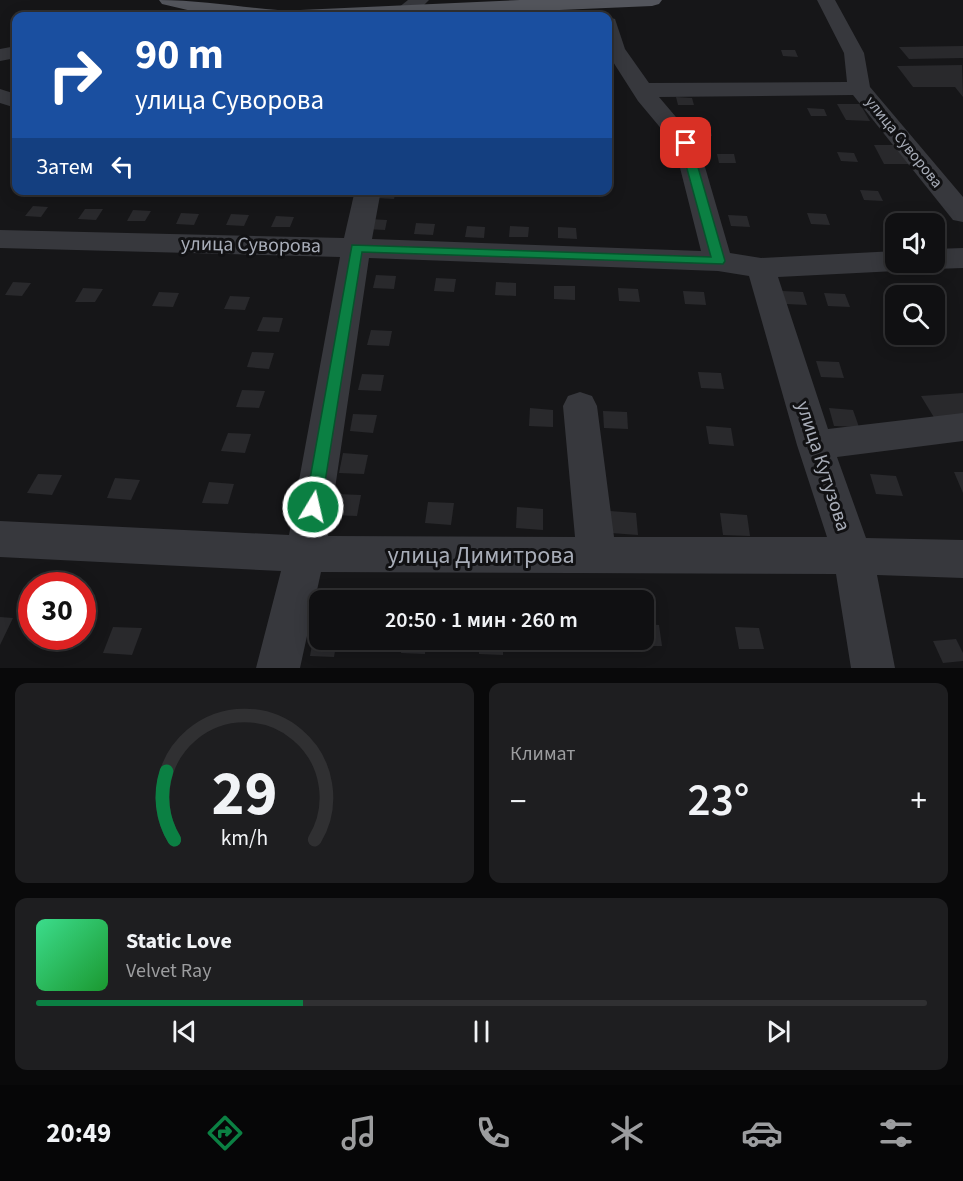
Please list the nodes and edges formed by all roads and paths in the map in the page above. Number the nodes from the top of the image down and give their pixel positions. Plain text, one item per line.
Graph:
1 (169, 0) edge
2 (652, 0) edge
3 (826, 0) edge
4 (569, 3) edge
5 (410, 10) edge
6 (215, 12) edge
7 (373, 12) edge
8 (598, 12) edge
9 (612, 12) edge
10 (612, 38) edge
11 (859, 88) junction
12 (642, 90) junction
13 (367, 195) edge
14 (963, 214) edge
15 (0, 239) edge
16 (356, 248) junction
17 (963, 258) edge
18 (945, 259) edge
19 (718, 261) junction
20 (885, 262) edge
21 (761, 268) junction
22 (580, 406) dead end
23 (963, 427) edge
24 (814, 444) junction
25 (0, 539) edge
26 (305, 554) junction
27 (597, 555) junction
28 (853, 556) junction
29 (963, 559) edge
30 (278, 668) edge
31 (873, 668) edge

1 - 6 main road
2 - 9 main road
3 - 11 street, улица Суворова
4 - 5 main road
4 - 8 main road
5 - 7 main road
10 - 12 street
11 - 12 street
11 - 14 street, улица Суворова
12 - 19 street
13 - 16 street
15 - 16 street, улица Суворова
16 - 19 street, улица Суворова
16 - 26 street
17 - 18 street
19 - 21 street, улица Суворова
20 - 21 street, улица Суворова
21 - 24 street, улица Кутузова
22 - 27 street
23 - 24 street
24 - 28 street, улица Кутузова
25 - 26 street, улица Димитрова
26 - 27 street, улица Димитрова
26 - 30 street
27 - 28 street, улица Димитрова
28 - 29 street, улица Димитрова
28 - 31 street, улица Кутузова

